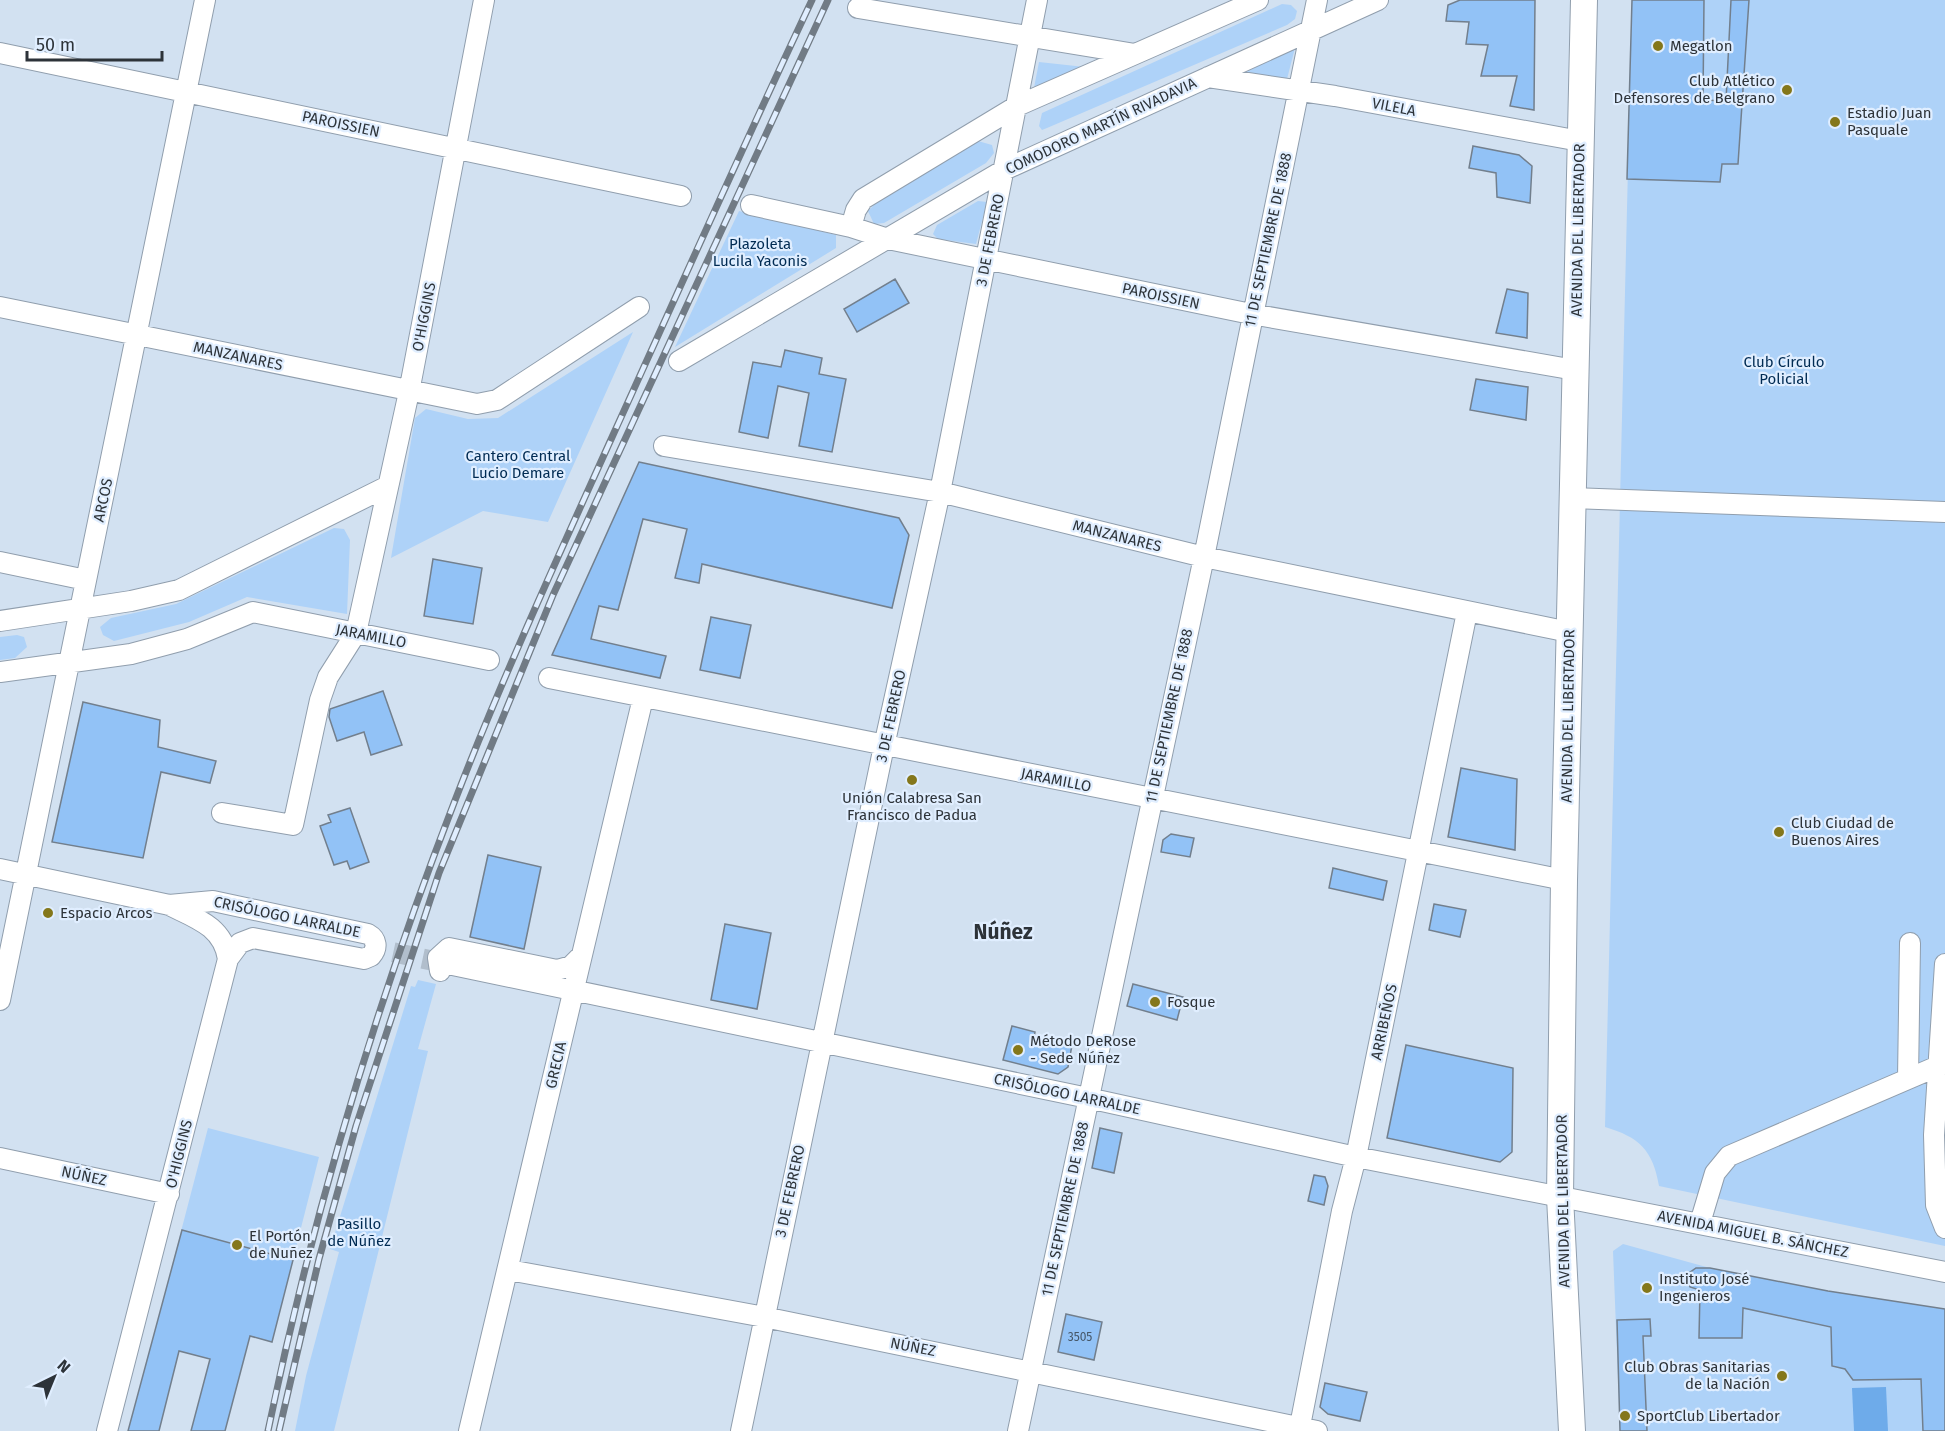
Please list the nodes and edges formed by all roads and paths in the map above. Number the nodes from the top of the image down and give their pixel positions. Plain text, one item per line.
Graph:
1 (205, 0) edge
2 (484, 0) edge
3 (1036, 0) edge
4 (1258, 0) edge
5 (1317, 0) edge
6 (1378, 0) edge
7 (1584, 0) edge
8 (858, 8) dead end
9 (1312, 28) junction
10 (1029, 37) junction
11 (0, 53) edge
12 (1135, 54) junction
13 (1208, 77) junction
14 (186, 91) junction
15 (1300, 91) junction
16 (1017, 106) junction
17 (1580, 141) junction
18 (457, 148) junction
19 (1004, 170) junction
20 (681, 196) dead end
21 (751, 205) dead end
22 (850, 227) junction
23 (888, 239) junction
24 (986, 260) junction
25 (0, 307) edge
26 (639, 307) dead end
27 (1251, 314) junction
28 (138, 334) junction
29 (679, 361) dead end
30 (1575, 370) junction
31 (410, 392) junction
32 (664, 446) dead end
33 (388, 486) junction
34 (940, 492) junction
35 (1572, 498) junction
36 (1945, 512) edge
37 (1204, 557) junction
38 (0, 562) edge
39 (86, 580) junction
40 (80, 610) junction
41 (1467, 612) junction
42 (0, 621) edge
43 (1569, 632) junction
44 (356, 633) junction
45 (489, 660) dead end
46 (68, 664) junction
47 (0, 672) edge
48 (549, 678) dead end
49 (643, 698) junction
50 (884, 746) junction
51 (1151, 799) junction
52 (222, 813) dead end
53 (1419, 852) junction
54 (0, 869) edge
55 (25, 875) junction
56 (1564, 880) junction
57 (169, 905) junction
58 (1910, 943) dead end
59 (364, 946) tunnel mouth
60 (581, 956) junction
61 (228, 959) junction
62 (443, 963) tunnel mouth
63 (1945, 964) edge
64 (574, 990) junction
65 (0, 1000) edge
66 (822, 1042) junction
67 (1942, 1064) edge
68 (1908, 1079) junction
69 (1088, 1098) junction
70 (1356, 1157) junction
71 (0, 1158) edge
72 (168, 1194) junction
73 (1560, 1197) junction
74 (1700, 1223) junction
75 (1945, 1228) edge
76 (509, 1270) junction
77 (1945, 1272) edge
78 (764, 1317) junction
79 (1030, 1371) junction
80 (1305, 1430) edge
81 (107, 1431) edge
82 (469, 1431) edge
83 (741, 1431) edge
84 (1018, 1431) edge
85 (1572, 1431) edge

1 - 14 street, ARCOS
2 - 18 street, O'HIGGINS
3 - 10 street, 3 DE FEBRERO
4 - 12 street
5 - 9 street, 11 DE SEPTIEMBRE DE 1888
6 - 9 street, COMODORO MARTÍN RIVADAVIA
7 - 17 main road, AVENIDA DEL LIBERTADOR
8 - 10 street
9 - 13 street, COMODORO MARTÍN RIVADAVIA
9 - 15 street, 11 DE SEPTIEMBRE DE 1888
10 - 12 street
10 - 16 street, 3 DE FEBRERO
11 - 14 street, PAROISSIEN
12 - 16 street
13 - 15 street, VILELA
13 - 19 street, COMODORO MARTÍN RIVADAVIA
14 - 18 street, PAROISSIEN
14 - 28 street, ARCOS
15 - 17 street, VILELA
15 - 27 street, 11 DE SEPTIEMBRE DE 1888
16 - 19 street, 3 DE FEBRERO
16 - 22 street
17 - 30 main road, AVENIDA DEL LIBERTADOR
18 - 20 street, PAROISSIEN
18 - 31 street, O'HIGGINS
19 - 23 street, COMODORO MARTÍN RIVADAVIA
19 - 24 street, 3 DE FEBRERO
21 - 22 street, PAROISSIEN
22 - 23 street, PAROISSIEN
23 - 24 street, PAROISSIEN
23 - 29 street, COMODORO MARTÍN RIVADAVIA
24 - 27 street, PAROISSIEN
24 - 34 street, 3 DE FEBRERO
25 - 28 street, MANZANARES
26 - 31 street, MANZANARES
27 - 30 street, PAROISSIEN
27 - 37 street, 11 DE SEPTIEMBRE DE 1888
28 - 31 street, MANZANARES
28 - 39 street, ARCOS
30 - 35 main road, AVENIDA DEL LIBERTADOR
31 - 33 street, O'HIGGINS
32 - 34 street, MANZANARES
33 - 40 street
33 - 44 street, O'HIGGINS
34 - 37 street, MANZANARES
34 - 50 street, 3 DE FEBRERO
35 - 36 street
35 - 43 main road, AVENIDA DEL LIBERTADOR
37 - 41 street, MANZANARES
37 - 51 street, 11 DE SEPTIEMBRE DE 1888
38 - 39 street
39 - 40 street, ARCOS
40 - 42 street
40 - 46 street, ARCOS
41 - 43 street, MANZANARES
41 - 53 street, ARRIBEÑOS
43 - 56 main road, AVENIDA DEL LIBERTADOR
44 - 45 street, JARAMILLO
44 - 46 street, JARAMILLO
44 - 52 street
46 - 47 street
46 - 55 street, ARCOS
48 - 49 street, JARAMILLO
49 - 50 street, JARAMILLO
49 - 60 street, GRECIA
50 - 51 street, JARAMILLO
50 - 66 street, 3 DE FEBRERO
51 - 53 street, JARAMILLO
51 - 69 street, 11 DE SEPTIEMBRE DE 1888
53 - 56 street, JARAMILLO
53 - 70 street, ARRIBEÑOS
54 - 55 street, CRISÓLOGO LARRALDE
55 - 57 street, CRISÓLOGO LARRALDE
55 - 65 street, ARCOS
56 - 73 main road, AVENIDA DEL LIBERTADOR
57 - 59 street, CRISÓLOGO LARRALDE
57 - 61 street
57 - 61 street, CRISÓLOGO LARRALDE
58 - 68 street
60 - 64 street, GRECIA
60 - 64 street, CRISÓLOGO LARRALDE
61 - 72 street, O'HIGGINS
62 - 64 street, CRISÓLOGO LARRALDE
63 - 67 street
64 - 66 street, CRISÓLOGO LARRALDE
64 - 76 street, GRECIA
66 - 69 street, CRISÓLOGO LARRALDE
66 - 78 street, 3 DE FEBRERO
67 - 68 street
67 - 75 street
68 - 74 street
69 - 70 street, CRISÓLOGO LARRALDE
69 - 79 street, 11 DE SEPTIEMBRE DE 1888
70 - 73 street, CRISÓLOGO LARRALDE
70 - 80 street, ARRIBEÑOS
71 - 72 street, NÚÑEZ
72 - 81 street, O'HIGGINS
73 - 74 street, AVENIDA MIGUEL B. SÁNCHEZ
73 - 85 main road, AVENIDA DEL LIBERTADOR
74 - 77 street, AVENIDA MIGUEL B. SÁNCHEZ
76 - 78 street, NÚÑEZ
76 - 82 street, GRECIA
78 - 79 street, NÚÑEZ
78 - 83 street, 3 DE FEBRERO
79 - 80 street, NÚÑEZ
79 - 84 street, 11 DE SEPTIEMBRE DE 1888

